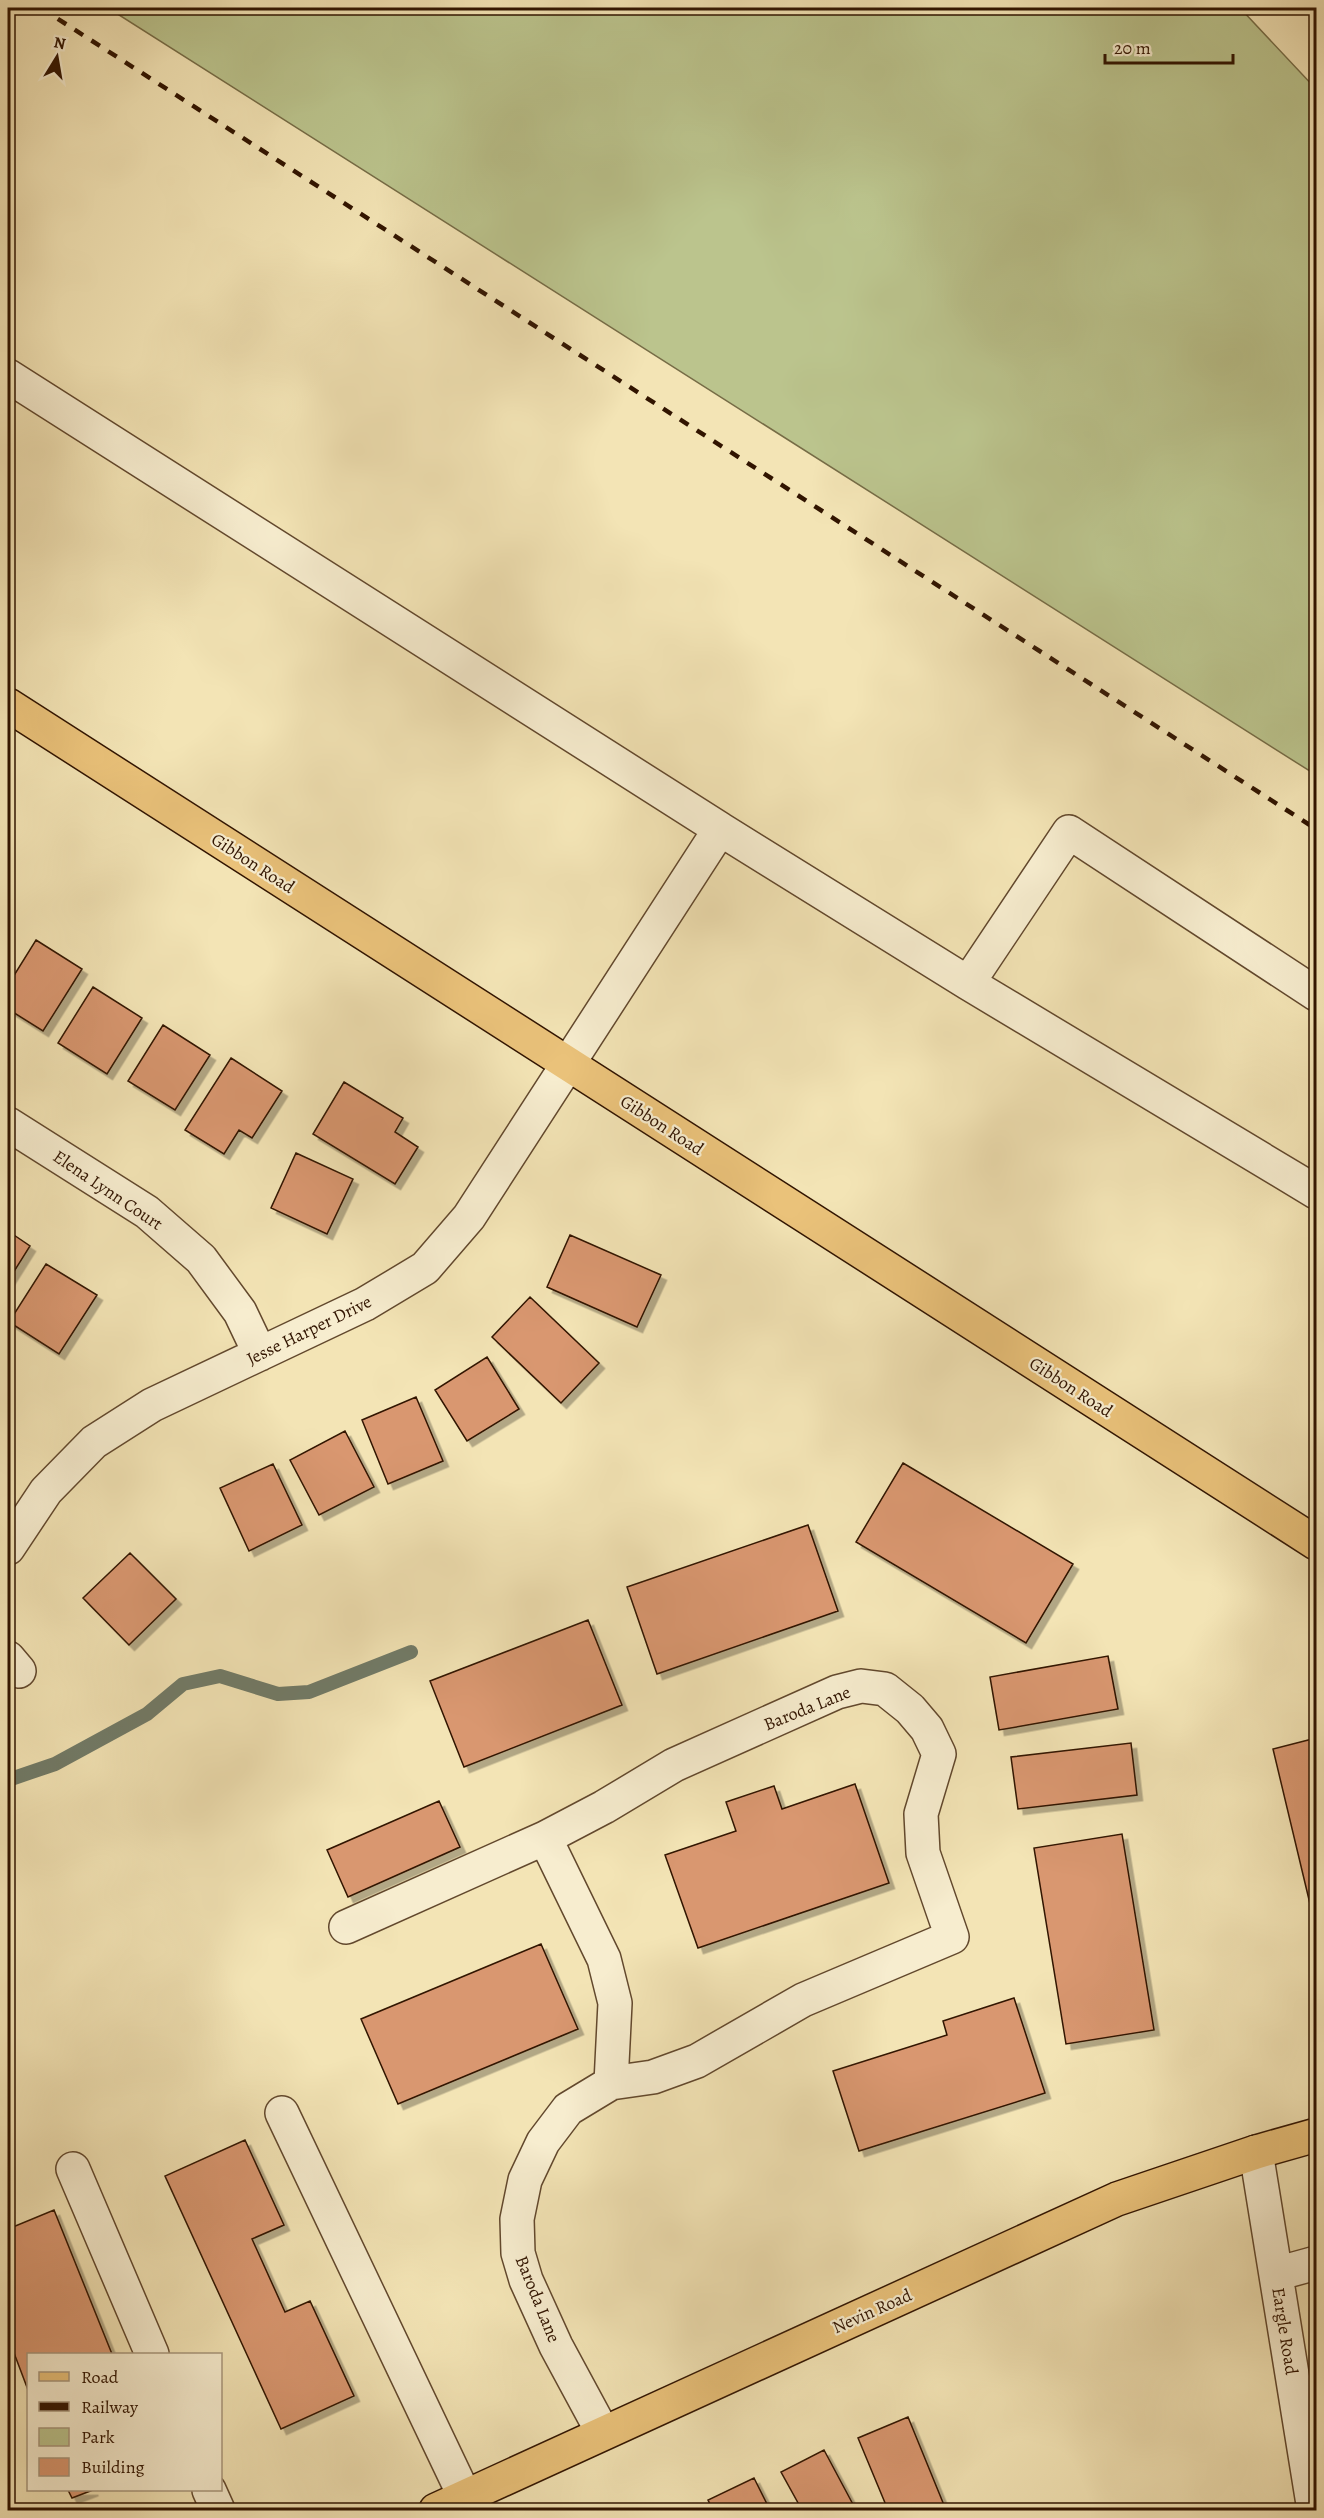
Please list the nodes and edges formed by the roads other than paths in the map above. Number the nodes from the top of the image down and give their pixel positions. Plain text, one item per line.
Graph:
1 (8, 376) edge
2 (8, 705) edge
3 (720, 829) junction
4 (968, 982) junction
5 (1317, 994) edge
6 (567, 1064) junction
7 (8, 1124) edge
8 (1317, 1192) edge
9 (260, 1354) junction
10 (1317, 1543) edge
11 (8, 1548) edge
12 (545, 1838) junction
13 (345, 1927) dead end
14 (611, 2083) junction
15 (282, 2113) dead end
16 (1317, 2135) edge
17 (1256, 2152) junction
18 (73, 2169) dead end
19 (1317, 2263) edge
20 (1276, 2274) junction
21 (151, 2353) edge
22 (603, 2433) junction
23 (209, 2491) edge
24 (450, 2504) edge
25 (218, 2511) edge
26 (1314, 2511) edge

1 - 3 street
2 - 6 main road, Gibbon Road
3 - 4 street
3 - 6 street, Jesse Harper Drive
4 - 5 street
4 - 8 street
6 - 9 street, Jesse Harper Drive
6 - 10 main road, Gibbon Road
7 - 9 street, Elena Lynn Court
9 - 11 street, Jesse Harper Drive
12 - 13 street
12 - 14 street
12 - 14 street, Baroda Lane
14 - 22 street, Baroda Lane
15 - 24 street
16 - 17 main road, Nevin Road
17 - 20 street, Eargle Road
17 - 22 main road, Nevin Road
18 - 21 street
19 - 20 street
20 - 26 street, Eargle Road
22 - 24 main road, Nevin Road
23 - 25 street

